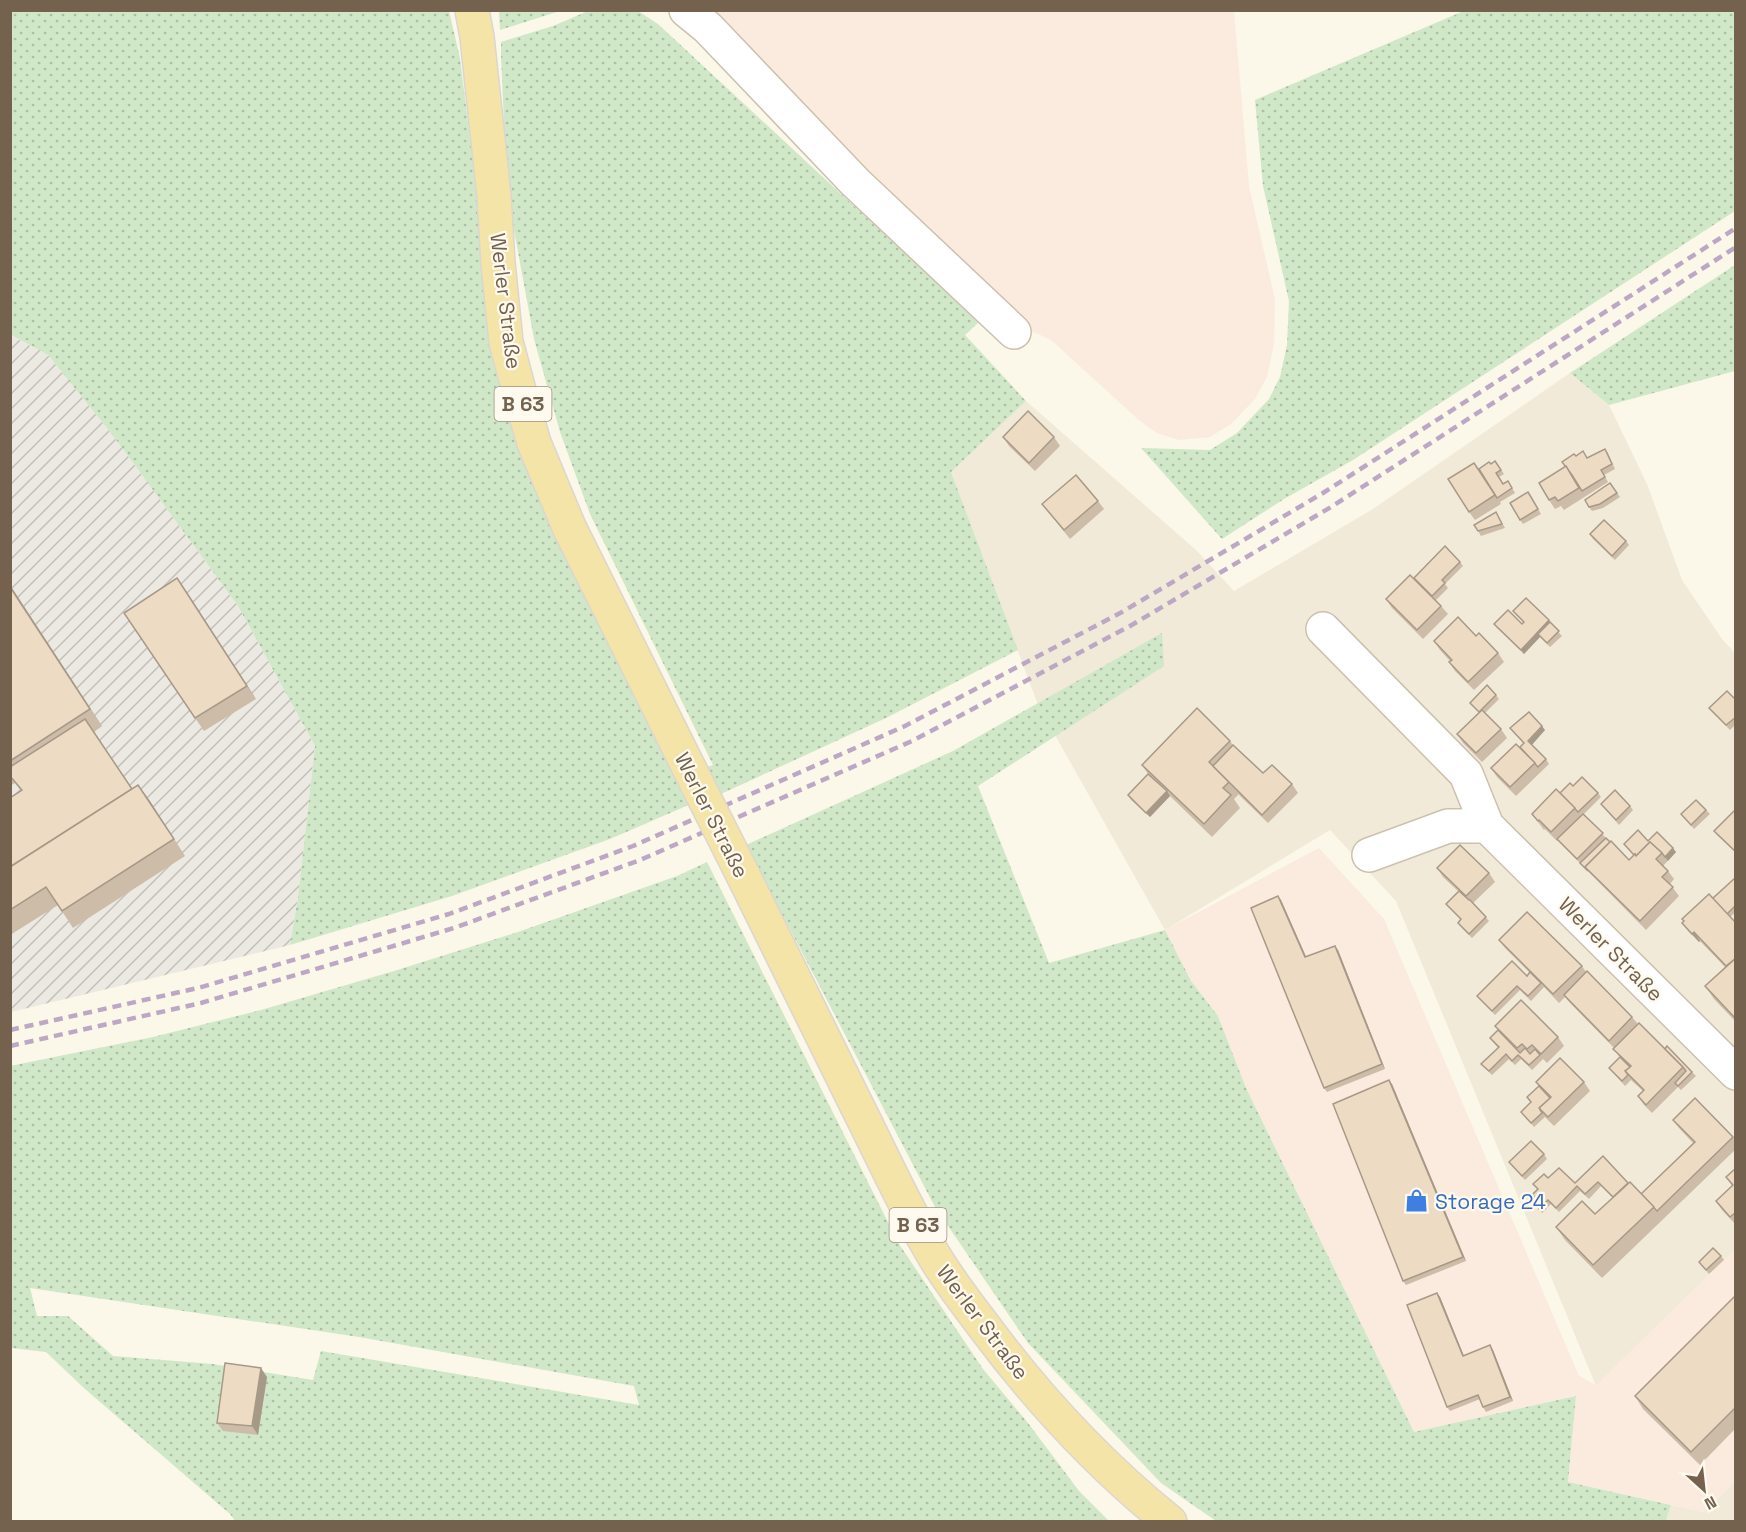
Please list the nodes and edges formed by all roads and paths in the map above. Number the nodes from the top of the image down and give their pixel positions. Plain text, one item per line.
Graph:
1 (472, 10) edge
2 (686, 10) edge
3 (1014, 332) dead end
4 (1323, 629) dead end
5 (1487, 826) junction
6 (1369, 855) dead end
7 (1736, 1073) edge
8 (1170, 1521) edge

1 - 8 main road, Werler Straße / B 63, bridge
2 - 3 street
4 - 5 street, Werler Straße
5 - 6 street
5 - 7 street, Werler Straße

